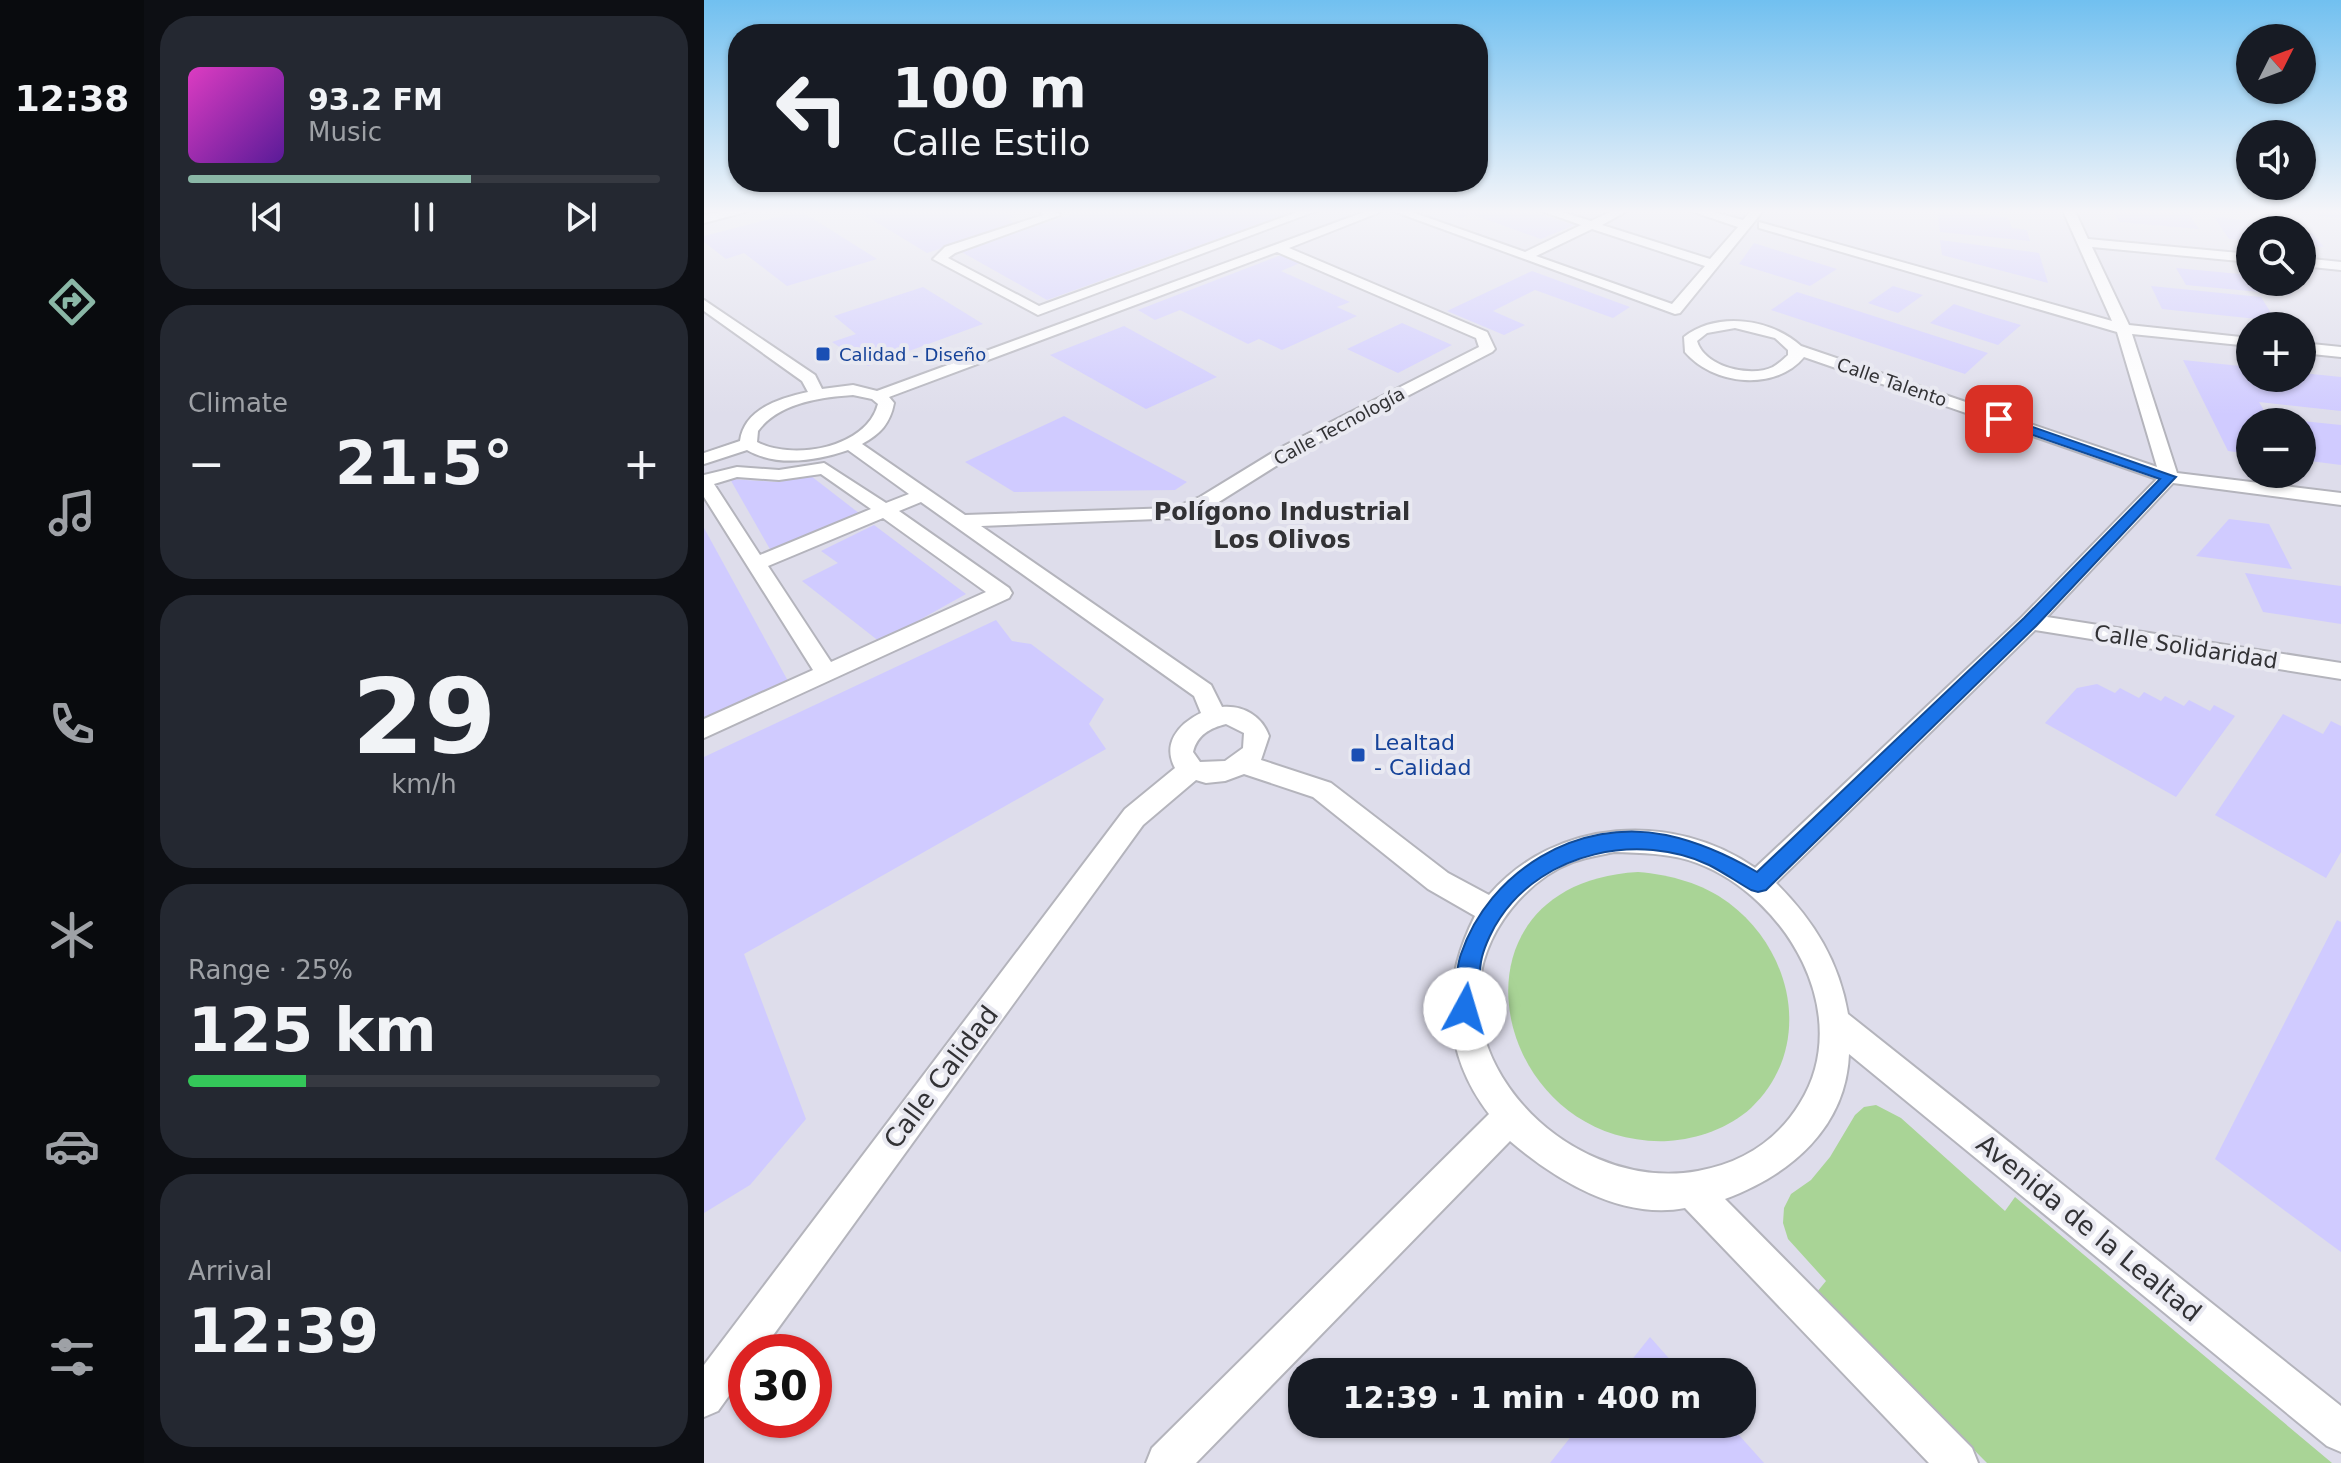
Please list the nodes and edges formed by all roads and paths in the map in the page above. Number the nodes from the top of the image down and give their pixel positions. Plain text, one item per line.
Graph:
1 (978, 279) edge
2 (1124, 279) edge
3 (1193, 279) edge
4 (1351, 279) edge
5 (1590, 279) edge
6 (1700, 279) edge
7 (1951, 279) edge
8 (2100, 279) edge
9 (704, 304) edge
10 (2123, 329) junction
11 (2236, 341) edge
12 (1796, 349) junction
13 (2316, 349) edge
14 (2341, 352) edge
15 (817, 394) junction
16 (878, 396) junction
17 (849, 443) junction
18 (748, 444) junction
19 (704, 459) edge
20 (2169, 477) junction
21 (704, 482) edge
22 (922, 495) junction
23 (2341, 499) edge
24 (885, 512) junction
25 (958, 521) junction
26 (755, 564) junction
27 (2030, 622) junction
28 (2341, 671) edge
29 (826, 673) junction
30 (1214, 717) junction
31 (704, 729) edge
32 (1242, 764) junction
33 (1192, 769) junction
34 (1758, 883) junction
35 (1492, 911) junction
36 (1836, 1024) junction
37 (1509, 1118) junction
38 (1694, 1192) junction
39 (704, 1397) edge
40 (2341, 1432) edge
41 (1167, 1463) edge
42 (1957, 1463) edge

1 - 2 street
3 - 16 street
4 - 25 street, Calle Tecnología
5 - 6 street
7 - 10 street
8 - 10 street
9 - 15 street
10 - 11 street
10 - 20 street
12 - 12 street, Calle Talento
12 - 20 street, Calle Talento
13 - 14 street
15 - 16 street
15 - 18 street
16 - 17 street
17 - 18 street
17 - 22 street
18 - 19 street
20 - 23 street, Calle Talento
20 - 27 street
21 - 24 street
21 - 26 street
22 - 24 street
22 - 25 street
24 - 26 street
24 - 29 street
25 - 30 street
26 - 29 street
27 - 28 street, Calle Solidaridad
27 - 34 street
29 - 31 street
30 - 32 street
30 - 33 street
32 - 33 street
32 - 35 street
33 - 39 street, Calle Calidad
34 - 35 street
34 - 36 street
35 - 37 street
36 - 38 street
36 - 40 street, Avenida de la Lealtad
37 - 38 street
37 - 41 street
38 - 42 street

